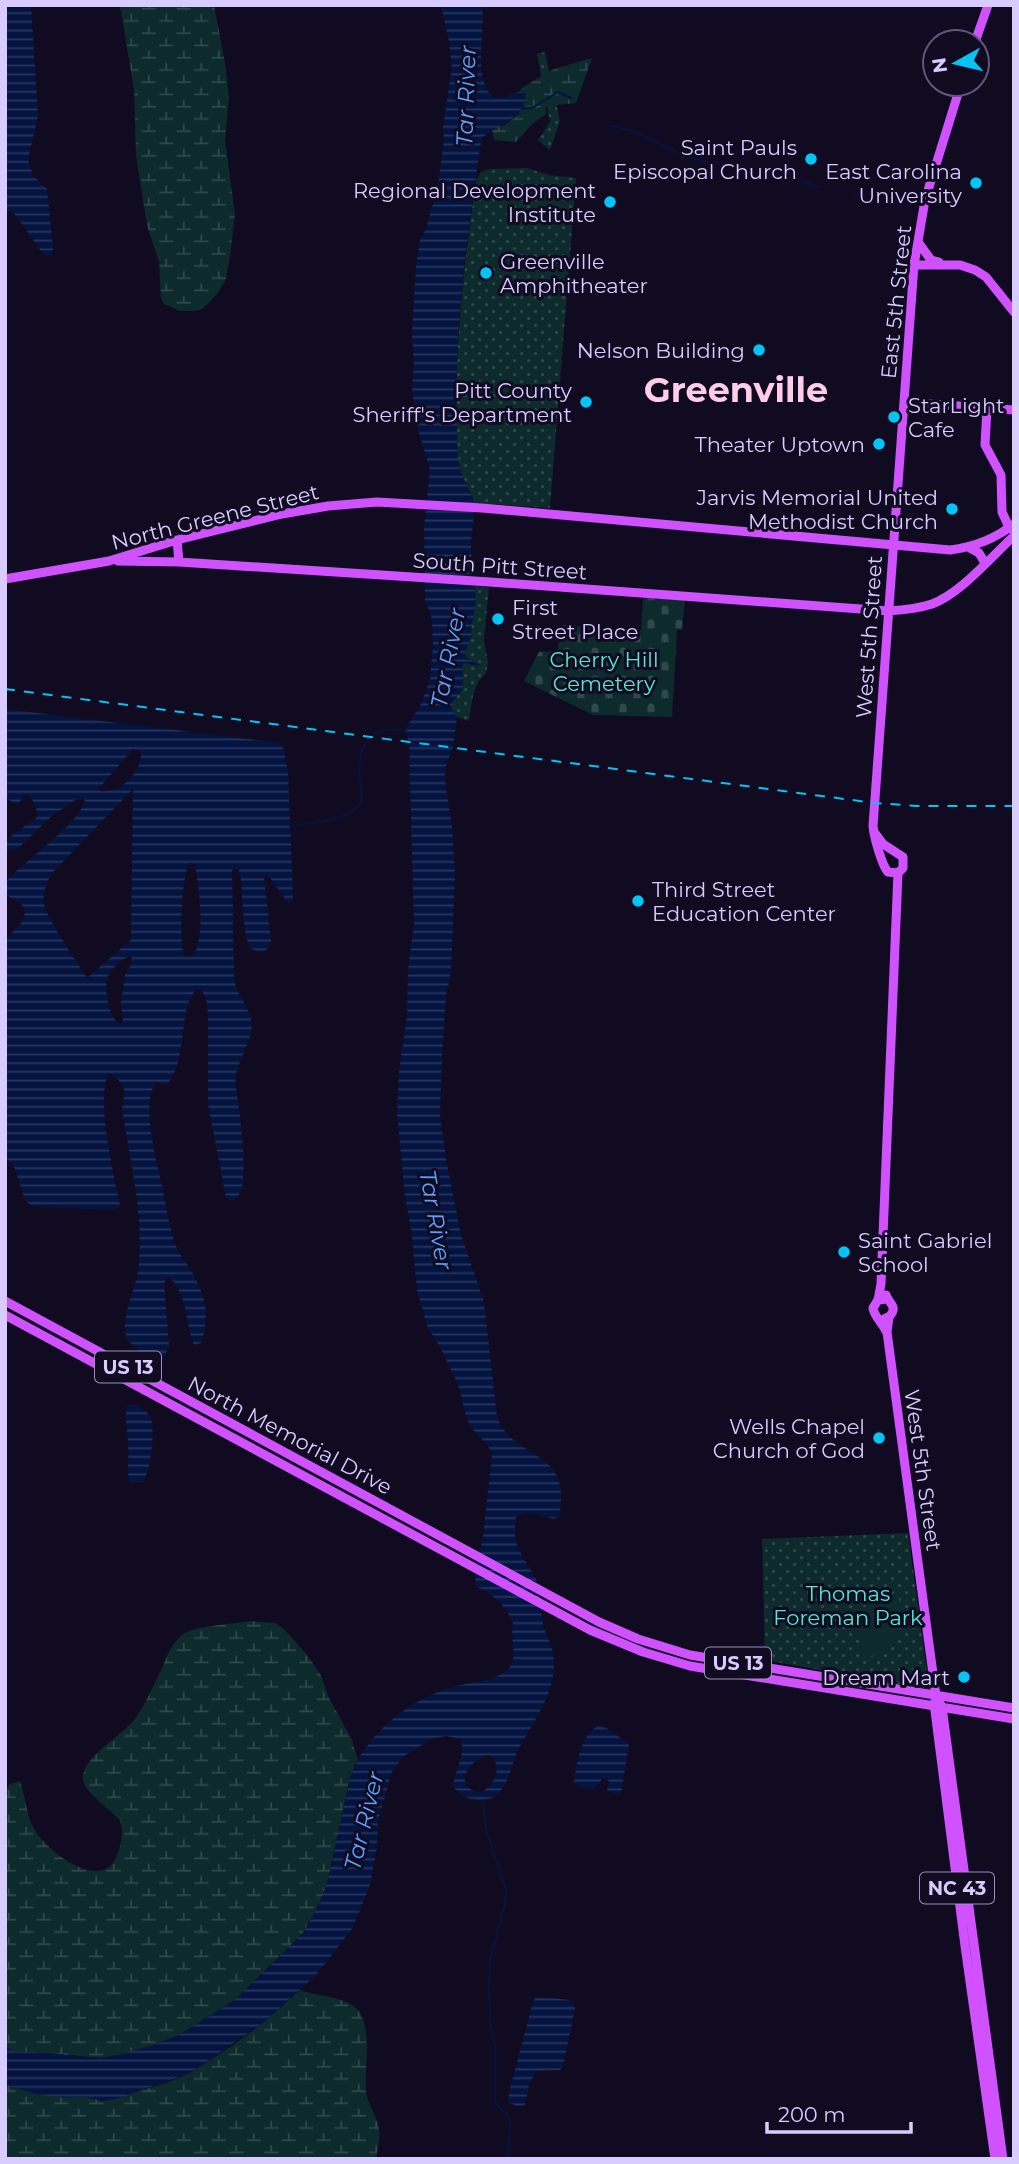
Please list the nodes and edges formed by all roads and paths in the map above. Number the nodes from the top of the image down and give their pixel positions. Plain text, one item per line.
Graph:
1 (988, 5) edge
2 (980, 28) edge
3 (957, 98) edge
4 (918, 242) junction
5 (944, 264) junction
6 (914, 265) junction
7 (1014, 312) edge
8 (904, 402) junction
9 (987, 408) junction
10 (1014, 410) edge
11 (1013, 530) edge
12 (177, 540) junction
13 (893, 545) junction
14 (970, 548) junction
15 (109, 561) junction
16 (179, 562) junction
17 (985, 563) junction
18 (5, 579) edge
19 (888, 611) junction
20 (873, 832) junction
21 (895, 852) junction
22 (883, 859) junction
23 (895, 873) junction
24 (882, 1299) junction
25 (5, 1301) edge
26 (5, 1315) edge
27 (885, 1317) junction
28 (937, 1703) junction
29 (1014, 1708) edge
30 (1014, 1719) edge
31 (964, 1938) junction
32 (973, 1997) junction
33 (982, 2004) junction
34 (989, 2062) junction
35 (995, 2159) edge
36 (1003, 2159) edge

1 - 2 main road
3 - 4 main road, East 5th Street
4 - 5 main road
4 - 6 main road, East 5th Street
5 - 6 main road
5 - 7 main road
6 - 8 main road, East 5th Street
8 - 9 main road
8 - 13 main road, West 5th Street
9 - 10 main road
9 - 11 main road
11 - 14 main road
11 - 17 main road, South Pitt Street
12 - 13 main road, North Greene Street
12 - 15 main road, North Greene Street
12 - 16 main road
13 - 14 main road, North Greene Street
13 - 19 main road, West 5th Street
14 - 17 main road
15 - 16 main road, South Pitt Street
15 - 18 main road, North Greene Street
16 - 19 main road, South Pitt Street
17 - 19 main road, South Pitt Street
19 - 20 main road, West 5th Street
20 - 21 main road
20 - 22 main road, West 5th Street
21 - 22 main road
21 - 23 main road
22 - 23 main road
23 - 24 main road
24 - 27 main road
24 - 27 main road
25 - 28 main road, North Memorial Drive / US 13
26 - 28 main road, North Memorial Drive / US 13
27 - 28 main road, West 5th Street
28 - 29 main road, US 13
28 - 30 main road, US 13
28 - 31 main road, West 5th Street / NC 43
28 - 33 main road, West 5th Street / NC 43
31 - 32 main road, West 5th Street / NC 43
31 - 33 main road
32 - 34 main road
32 - 35 main road, West 5th Street / NC 43
33 - 34 main road, West 5th Street / NC 43
34 - 36 main road, West 5th Street / NC 43

